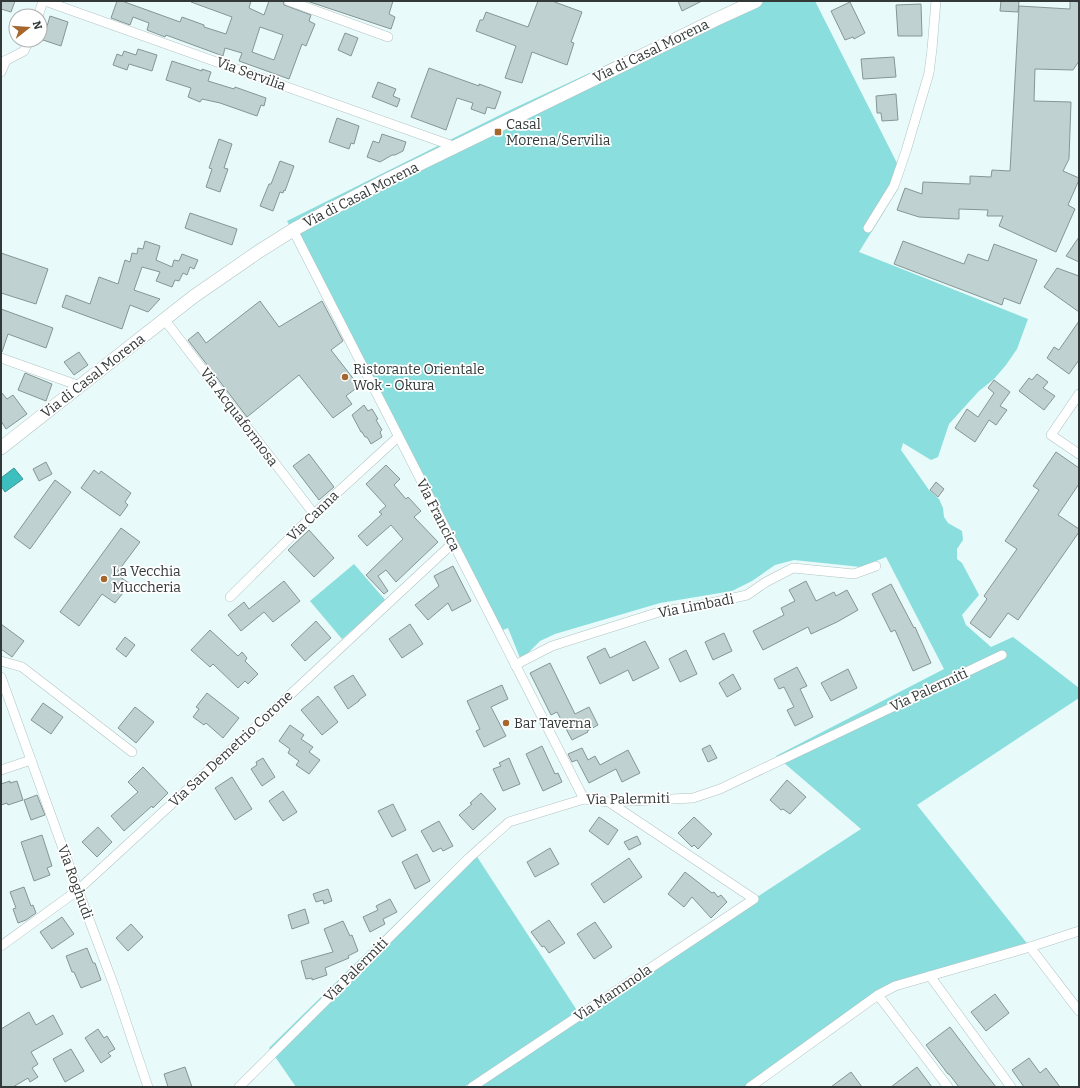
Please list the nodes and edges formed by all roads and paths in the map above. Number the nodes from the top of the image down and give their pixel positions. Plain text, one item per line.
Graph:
1 (44, 1) edge
2 (289, 1) edge
3 (756, 1) edge
4 (936, 1) edge
5 (388, 37) dead end
6 (25, 48) edge
7 (4, 62) edge
8 (1, 72) edge
9 (456, 147) junction
10 (868, 228) dead end
11 (293, 230) junction
12 (164, 319) junction
13 (1, 358) edge
14 (80, 386) junction
15 (1079, 394) edge
16 (398, 437) junction
17 (1, 448) edge
18 (1079, 454) edge
19 (314, 514) junction
20 (453, 543) junction
21 (876, 566) dead end
22 (230, 597) dead end
23 (1002, 656) dead end
24 (1, 662) edge
25 (515, 666) junction
26 (1, 677) edge
27 (132, 752) dead end
28 (31, 760) junction
29 (1, 770) edge
30 (584, 799) junction
31 (609, 802) junction
32 (78, 890) junction
33 (1079, 931) edge
34 (1, 946) edge
35 (1030, 947) junction
36 (930, 976) junction
37 (878, 995) junction
38 (1079, 1012) edge
39 (148, 1087) edge
40 (239, 1087) edge
41 (472, 1087) edge
42 (750, 1087) edge
43 (948, 1087) edge
44 (1011, 1087) edge

1 - 9 street, Via Servilia
2 - 5 street
3 - 9 main road, Via di Casal Morena
4 - 10 street
6 - 7 street
7 - 8 street
9 - 11 main road, Via di Casal Morena
11 - 12 main road, Via di Casal Morena
11 - 16 street, Via Francica
12 - 14 main road, Via di Casal Morena
12 - 19 street, Via Acquaformosa
13 - 14 street
14 - 17 main road, Via di Casal Morena
15 - 18 street
16 - 19 street, Via Canna
16 - 20 street, Via Francica
19 - 22 street, Via Canna
20 - 25 street, Via Francica
20 - 32 street, Via San Demetrio Corone
21 - 25 street, Via Limbadi
23 - 31 street, Via Palermiti
24 - 27 street
25 - 30 street, Via Francica
26 - 28 street, Via Roghudi
28 - 29 street
28 - 32 street, Via Roghudi
30 - 31 street, Via Palermiti
30 - 40 street, Via Palermiti
31 - 41 street, Via Mammola
32 - 34 street, Via San Demetrio Corone
32 - 39 street, Via Roghudi
33 - 35 street
35 - 36 street
35 - 38 street
36 - 37 street
36 - 44 street
37 - 42 street
37 - 43 street

